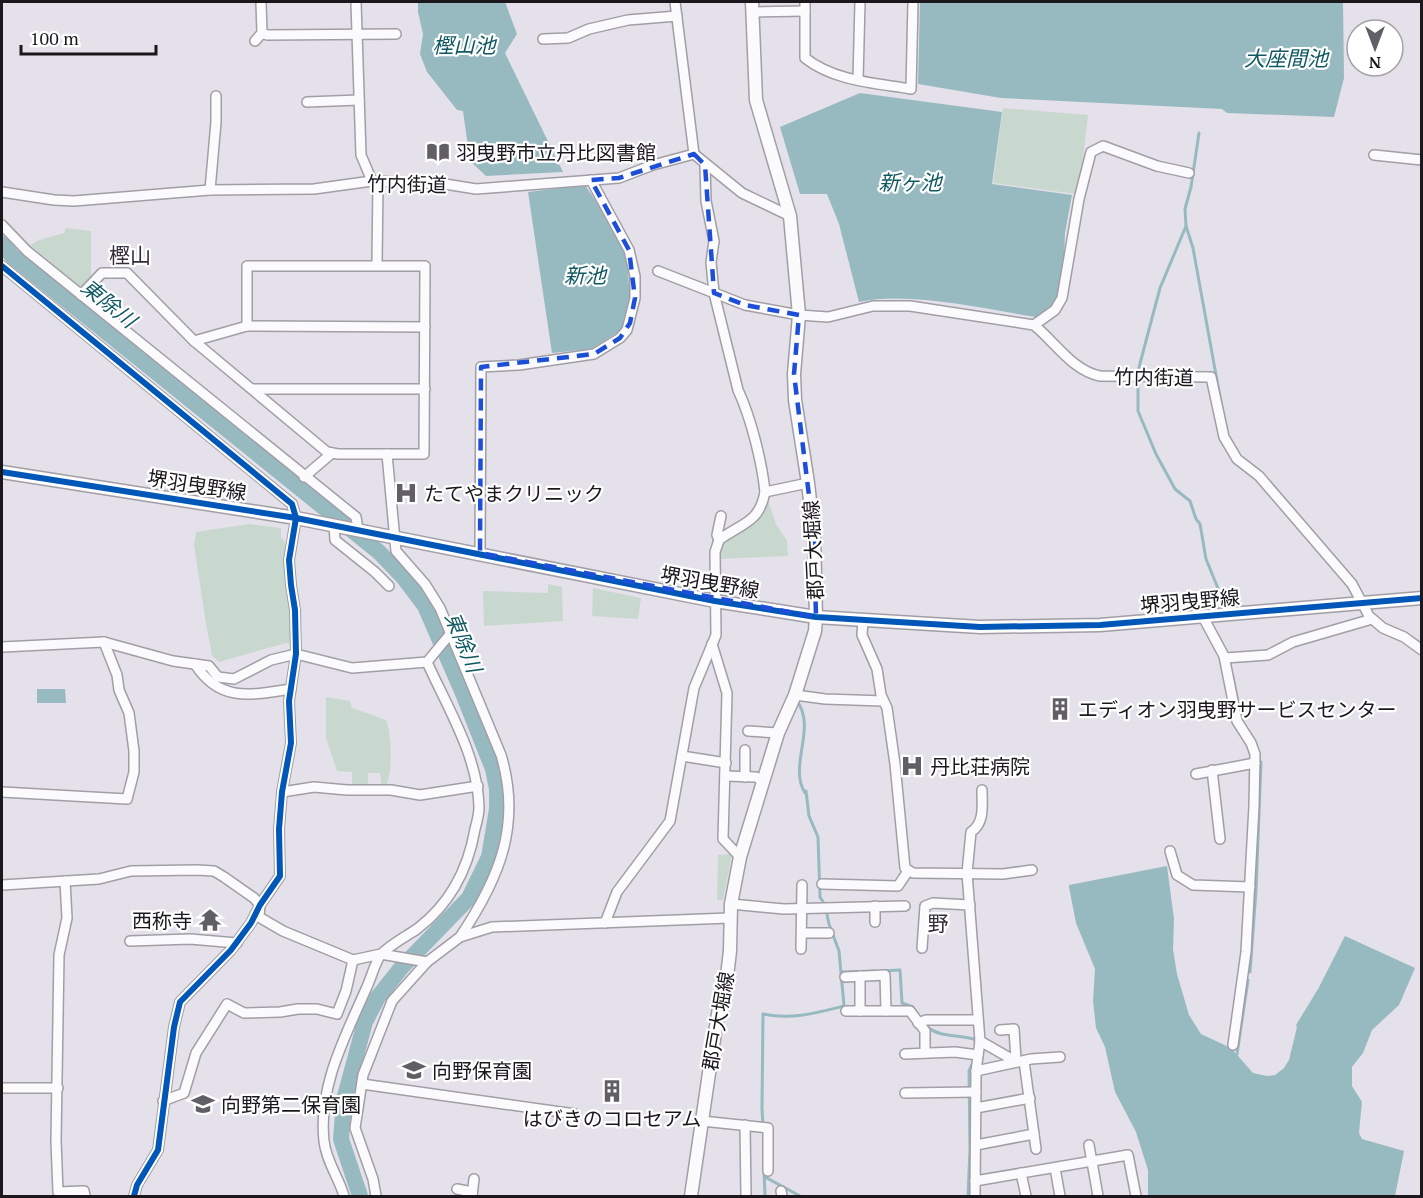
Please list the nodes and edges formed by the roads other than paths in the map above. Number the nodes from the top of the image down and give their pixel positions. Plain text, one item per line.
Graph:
1 (261, 2) edge
2 (356, 2) edge
3 (675, 2) edge
4 (860, 2) edge
5 (913, 2) edge
6 (805, 6) edge
7 (752, 7) edge
8 (677, 16) junction
9 (262, 33) junction
10 (396, 34) dead end
11 (356, 35) junction
12 (543, 39) dead end
13 (255, 41) dead end
14 (858, 80) junction
15 (216, 96) dead end
16 (359, 100) junction
17 (307, 102) dead end
18 (694, 154) junction
19 (1374, 155) dead end
20 (1422, 160) edge
21 (705, 165) junction
22 (1189, 172) dead end
23 (591, 180) junction
24 (375, 182) junction
25 (210, 190) junction
26 (2, 192) edge
27 (790, 216) junction
28 (2, 225) edge
29 (377, 265) junction
30 (2, 266) edge
31 (658, 271) dead end
32 (714, 292) junction
33 (81, 295) junction
34 (799, 315) junction
35 (1034, 325) junction
36 (247, 326) junction
37 (425, 327) junction
38 (194, 341) junction
39 (253, 389) junction
40 (425, 389) junction
41 (332, 453) junction
42 (387, 454) junction
43 (2, 472) edge
44 (304, 477) junction
45 (808, 483) junction
46 (765, 492) junction
47 (721, 516) dead end
48 (297, 518) junction
49 (361, 527) junction
50 (334, 530) junction
51 (394, 536) junction
52 (719, 540) junction
53 (480, 553) junction
54 (389, 586) dead end
55 (1422, 598) edge
56 (715, 601) junction
57 (1361, 602) junction
58 (816, 617) junction
59 (1203, 617) junction
60 (1372, 619) junction
61 (863, 620) junction
62 (451, 633) junction
63 (104, 642) junction
64 (712, 644) junction
65 (2, 647) edge
66 (1422, 650) edge
67 (296, 654) junction
68 (1225, 658) junction
69 (427, 662) junction
70 (195, 664) junction
71 (291, 689) junction
72 (795, 695) junction
73 (883, 701) junction
74 (748, 731) dead end
75 (777, 732) junction
76 (745, 750) dead end
77 (682, 756) junction
78 (1255, 762) junction
79 (726, 763) junction
80 (1212, 770) junction
81 (1197, 774) dead end
82 (725, 776) junction
83 (745, 777) junction
84 (764, 781) junction
85 (478, 786) junction
86 (982, 790) dead end
87 (2, 792) edge
88 (282, 792) junction
89 (1220, 839) dead end
90 (1170, 851) dead end
91 (740, 857) junction
92 (1032, 870) dead end
93 (908, 871) junction
94 (967, 873) junction
95 (65, 881) junction
96 (822, 884) dead end
97 (2, 885) edge
98 (802, 885) dead end
99 (1250, 887) junction
100 (731, 904) junction
101 (260, 905) junction
102 (969, 905) junction
103 (875, 906) junction
104 (905, 906) dead end
105 (802, 909) junction
106 (729, 918) junction
107 (875, 922) dead end
108 (605, 924) junction
109 (802, 933) junction
110 (829, 933) dead end
111 (460, 937) junction
112 (130, 941) dead end
113 (237, 943) junction
114 (922, 948) dead end
115 (801, 949) dead end
116 (381, 954) junction
117 (353, 960) junction
118 (427, 962) junction
119 (860, 976) junction
120 (845, 977) dead end
121 (846, 1011) dead end
122 (860, 1011) junction
123 (886, 1011) junction
124 (978, 1020) junction
125 (918, 1023) junction
126 (1000, 1030) dead end
127 (980, 1041) junction
128 (1233, 1045) dead end
129 (925, 1053) junction
130 (905, 1054) dead end
131 (978, 1055) junction
132 (1060, 1057) dead end
133 (1019, 1061) junction
134 (976, 1071) junction
135 (362, 1084) junction
136 (2, 1088) edge
137 (58, 1088) junction
138 (976, 1092) junction
139 (905, 1094) dead end
140 (1030, 1098) junction
141 (163, 1101) junction
142 (976, 1108) junction
143 (575, 1114) dead end
144 (702, 1121) junction
145 (746, 1125) junction
146 (1034, 1134) junction
147 (976, 1145) junction
148 (1089, 1145) dead end
149 (1036, 1149) dead end
150 (1139, 1153) dead end
151 (1128, 1155) junction
152 (1092, 1162) junction
153 (1054, 1168) junction
154 (768, 1171) dead end
155 (1021, 1173) junction
156 (474, 1179) dead end
157 (975, 1181) junction
158 (457, 1189) dead end
159 (472, 1194) edge
160 (84, 1197) edge
161 (134, 1197) edge
162 (344, 1197) edge
163 (376, 1197) edge
164 (691, 1197) edge
165 (746, 1197) edge
166 (975, 1197) edge
167 (1026, 1197) edge
168 (1060, 1197) edge
169 (1098, 1197) edge
170 (1136, 1197) edge

1 - 9 street
2 - 11 street
3 - 8 street
4 - 14 street
5 - 14 street
6 - 7 street
6 - 14 street
7 - 27 main road, 郡戸大堀線
8 - 12 street
8 - 18 street
9 - 11 street
9 - 13 street
10 - 11 street
11 - 16 street
15 - 25 street
16 - 17 street
16 - 24 street
18 - 21 street
18 - 23 street, 竹内街道
19 - 20 street
21 - 27 street
21 - 32 street
22 - 35 street
23 - 24 street, 竹内街道
23 - 53 street
24 - 25 street, 竹内街道
24 - 29 street
25 - 26 street, 竹内街道
27 - 34 main road, 郡戸大堀線
28 - 33 street
29 - 36 street
29 - 37 street
30 - 48 street
31 - 32 street
32 - 34 street
32 - 46 street
33 - 38 street
33 - 44 street
34 - 35 street
34 - 45 main road, 郡戸大堀線
35 - 57 street, 竹内街道
36 - 37 street
36 - 38 street
37 - 40 street
38 - 39 street
39 - 40 street
39 - 41 street
40 - 42 street
41 - 42 street
41 - 44 street
42 - 51 street
43 - 48 main road, 堺羽曳野線
44 - 49 street
45 - 46 street
45 - 58 main road, 郡戸大堀線
46 - 52 street
47 - 52 street
48 - 50 main road, 堺羽曳野線
48 - 67 street
49 - 50 main road, 堺羽曳野線
49 - 51 main road, 堺羽曳野線
50 - 54 street
51 - 53 main road, 堺羽曳野線
51 - 62 street
52 - 56 street
53 - 56 main road, 堺羽曳野線
55 - 57 main road, 堺羽曳野線
56 - 58 main road, 堺羽曳野線
56 - 64 street
57 - 59 main road, 堺羽曳野線
57 - 60 street, 竹内街道
58 - 61 main road, 堺羽曳野線
58 - 72 main road, 郡戸大堀線
59 - 61 main road, 堺羽曳野線
59 - 68 street
60 - 66 street, 竹内街道
60 - 68 street
61 - 73 street
62 - 69 street
62 - 111 street
63 - 65 street
63 - 70 street
63 - 87 street
64 - 77 street
64 - 79 street
67 - 69 street
67 - 70 street
67 - 71 street
68 - 78 street
69 - 85 street
70 - 71 street
71 - 88 street
72 - 73 street
72 - 75 main road, 郡戸大堀線
73 - 93 street
74 - 75 street
75 - 84 main road, 郡戸大堀線
76 - 83 street
77 - 79 street
77 - 108 street
78 - 80 street
78 - 99 street
79 - 82 street
80 - 81 street
80 - 89 street
82 - 83 street
82 - 91 street
83 - 84 street
84 - 91 main road, 郡戸大堀線
85 - 88 street
85 - 116 street
86 - 94 street
88 - 101 street
90 - 99 street
91 - 100 main road, 郡戸大堀線
92 - 94 street
93 - 94 street
93 - 96 street
94 - 102 street
95 - 97 street
95 - 101 street
95 - 137 street
98 - 105 street
99 - 128 street
100 - 105 street
100 - 106 main road, 郡戸大堀線
101 - 113 street
101 - 117 street
102 - 114 street
102 - 124 street
103 - 104 street
103 - 105 street
103 - 107 street
105 - 109 street
106 - 108 street
106 - 144 main road, 郡戸大堀線
108 - 111 street
109 - 110 street
109 - 115 street
111 - 118 street
112 - 113 street
113 - 141 street
116 - 117 street
116 - 118 street
116 - 162 street
117 - 141 street
118 - 135 street
119 - 120 street
119 - 122 street
119 - 123 street
121 - 122 street
122 - 123 street
123 - 125 street
124 - 125 street
124 - 127 street
125 - 129 street
126 - 133 street
127 - 131 street
127 - 133 street
129 - 130 street
129 - 131 street
131 - 134 street
132 - 133 street
133 - 134 street
133 - 140 street
134 - 138 street
135 - 143 street
135 - 163 street
136 - 137 street
137 - 160 street
138 - 139 street
138 - 142 street
140 - 142 street
140 - 146 street
141 - 161 street
142 - 147 street
144 - 145 street
144 - 164 main road, 郡戸大堀線
145 - 154 street
145 - 165 street
146 - 147 street
146 - 149 street
147 - 157 street
148 - 152 street
150 - 151 street
151 - 152 street
151 - 170 street
152 - 153 street
152 - 169 street
153 - 155 street
153 - 168 street
155 - 157 street
155 - 167 street
156 - 159 street
157 - 166 street
158 - 159 street

